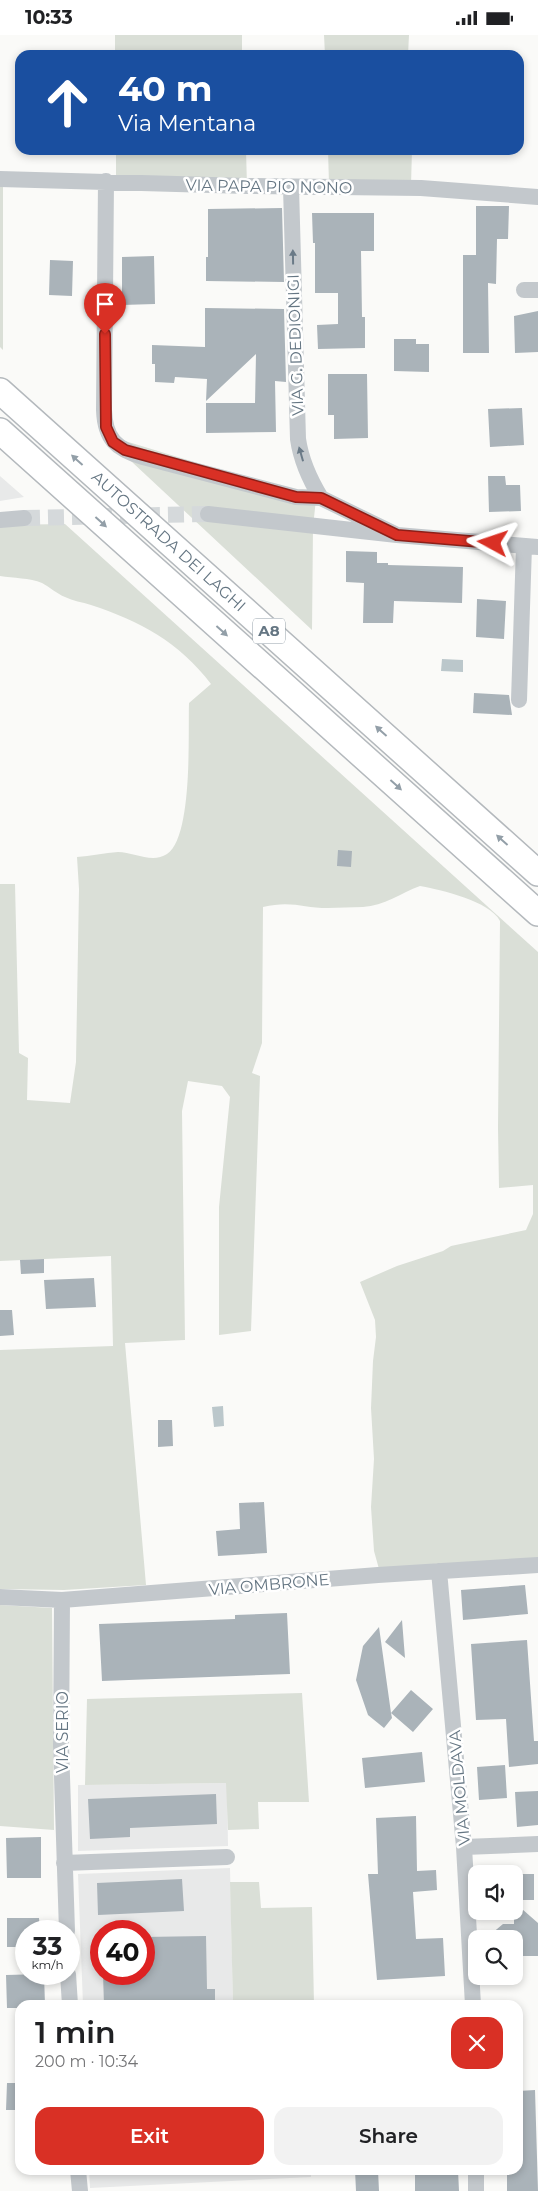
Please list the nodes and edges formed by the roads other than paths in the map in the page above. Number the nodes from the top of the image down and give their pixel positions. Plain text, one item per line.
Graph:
1 (0, 179) edge
2 (106, 181) junction
3 (291, 187) junction
4 (538, 197) edge
5 (0, 391) edge
6 (0, 431) edge
7 (321, 498) junction
8 (208, 514) tunnel mouth
9 (24, 518) tunnel mouth
10 (0, 520) edge
11 (397, 535) junction
12 (531, 547) edge
13 (519, 700) dead end
14 (538, 873) edge
15 (538, 913) edge
16 (538, 1565) edge
17 (439, 1571) junction
18 (0, 1597) edge
19 (62, 1600) junction
20 (538, 1844) edge
21 (464, 1847) junction
22 (227, 1857) dead end
23 (64, 1863) junction
24 (67, 1920) edge
25 (69, 1985) edge
26 (70, 2000) edge
27 (473, 2000) edge
28 (78, 2175) edge
29 (476, 2175) edge
30 (80, 2191) edge
31 (476, 2191) edge

1 - 2 street, VIA PAPA PIO NONO
2 - 3 street, VIA PAPA PIO NONO
2 - 7 street
3 - 4 street, VIA PAPA PIO NONO
7 -> 3 street, VIA G. DEDIONIGI
14 -> 5 highway, AUTOSTRADA DEI LAGHI / A8
6 -> 15 highway, AUTOSTRADA DEI LAGHI / A8
7 - 11 street
8 - 11 street
9 - 10 street
11 - 12 street
12 - 13 street
16 - 17 street, VIA OMBRONE
17 - 19 street, VIA OMBRONE
17 - 21 street, VIA MOLDAVA
18 - 19 street, VIA OMBRONE
19 - 23 street, VIA SERIO
20 - 21 street
21 - 27 street, VIA MOLDAVA
22 - 23 street
23 - 24 street, VIA SERIO
25 - 26 street
28 - 30 street
29 - 31 street

